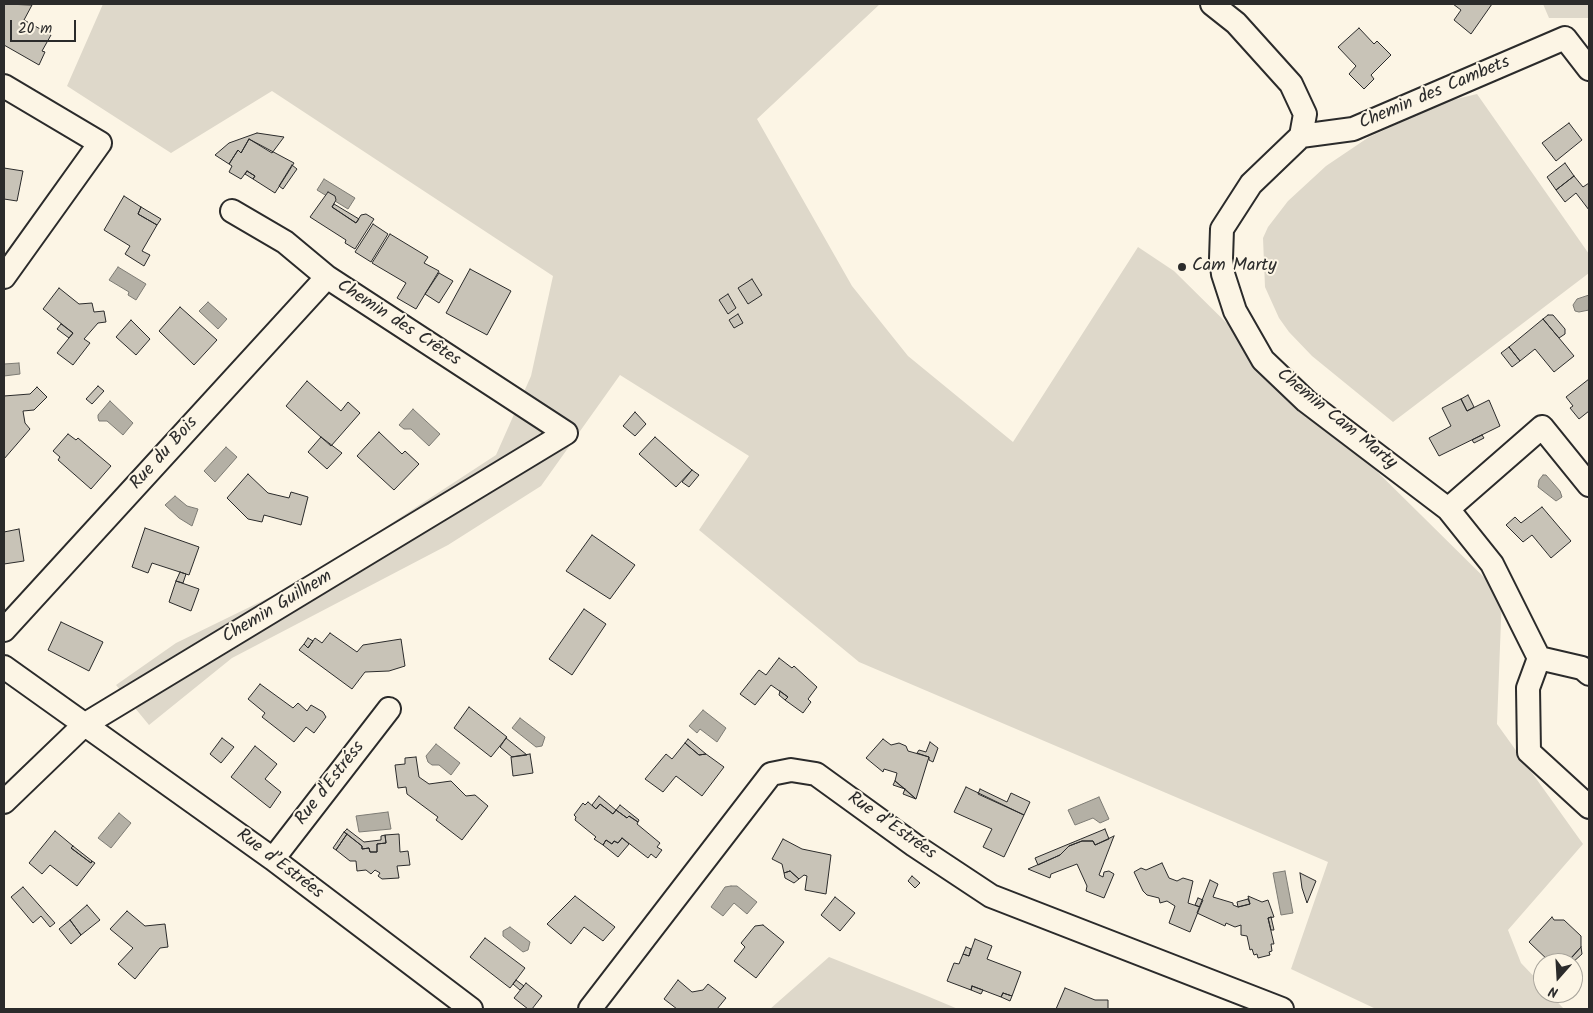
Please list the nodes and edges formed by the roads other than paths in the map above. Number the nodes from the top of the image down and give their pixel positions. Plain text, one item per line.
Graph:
1 (1212, 4) edge
2 (1589, 69) edge
3 (4, 86) edge
4 (1301, 136) junction
5 (232, 211) dead end
6 (4, 277) edge
7 (327, 277) junction
8 (566, 433) joint
9 (1589, 485) edge
10 (1448, 509) junction
11 (4, 630) edge
12 (1539, 658) junction
13 (4, 667) edge
14 (1589, 674) edge
15 (389, 709) dead end
16 (84, 725) junction
17 (4, 802) edge
18 (1589, 807) edge
19 (273, 859) junction
20 (471, 1009) edge
21 (590, 1009) edge
22 (1282, 1009) edge

1 - 4 street
2 - 4 street, Chemin des Cambets
3 - 6 street
4 - 10 street, Chemin Cam Marty
5 - 7 street, Chemin des Crêtes
7 - 8 street, Chemin des Crêtes
7 - 11 street, Rue du Bois
8 - 16 street, Chemin Guilhem
9 - 10 street
10 - 12 street, Chemin Cam Marty
12 - 14 street
12 - 18 street
13 - 16 street, Rue d’Estrées
15 - 19 street, Rue d'Estréss
16 - 17 street, Chemin Guilhem
16 - 19 street, Rue d’Estrées
19 - 20 street, Rue d’Estrées
21 - 22 street, Rue d’Estrées

